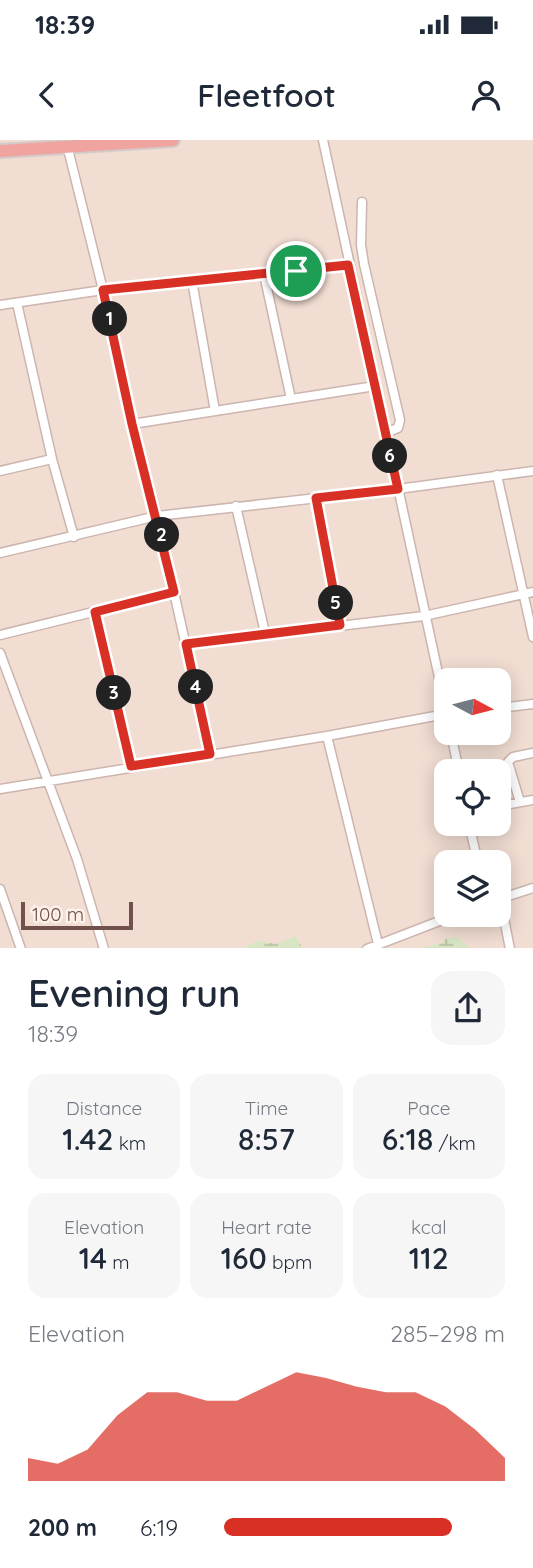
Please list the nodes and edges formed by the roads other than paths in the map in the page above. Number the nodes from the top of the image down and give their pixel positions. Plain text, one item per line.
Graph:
1 (173, 140) edge
2 (323, 140) edge
3 (50, 143) edge
4 (67, 145) junction
5 (0, 151) edge
6 (362, 202) dead end
7 (348, 265) junction
8 (264, 274) junction
9 (192, 281) junction
10 (103, 290) junction
11 (18, 303) junction
12 (0, 304) edge
13 (374, 386) junction
14 (291, 399) junction
15 (215, 411) junction
16 (132, 424) junction
17 (385, 433) junction
18 (52, 459) junction
19 (0, 471) edge
20 (533, 471) edge
21 (497, 475) junction
22 (398, 489) junction
23 (316, 498) junction
24 (236, 506) junction
25 (157, 516) junction
26 (74, 537) junction
27 (0, 553) edge
28 (174, 592) junction
29 (533, 592) edge
30 (523, 594) junction
31 (95, 612) junction
32 (424, 616) junction
33 (340, 625) junction
34 (265, 633) junction
35 (0, 635) edge
36 (533, 637) edge
37 (186, 644) junction
38 (0, 653) edge
39 (436, 668) edge
40 (533, 704) edge
41 (511, 707) edge
42 (434, 714) edge
43 (327, 736) junction
44 (533, 753) edge
45 (210, 754) junction
46 (131, 766) junction
47 (48, 779) junction
48 (0, 789) edge
49 (533, 800) edge
50 (520, 802) junction
51 (511, 804) edge
52 (533, 888) edge
53 (0, 889) edge
54 (511, 895) edge
55 (434, 923) edge
56 (506, 927) edge
57 (378, 944) junction
58 (21, 948) edge
59 (104, 948) edge
60 (367, 948) edge
61 (510, 948) edge

1 - 4 highway
2 - 7 street
3 - 4 highway
3 - 5 highway
4 - 10 street
6 - 17 street
7 - 8 street
7 - 13 street
8 - 9 street
8 - 14 street
9 - 10 street
9 - 15 street
10 - 11 street
10 - 16 street
11 - 12 street
11 - 18 street
13 - 14 street
13 - 17 street
14 - 15 street
15 - 16 street
16 - 25 street
17 - 22 street
18 - 19 street
18 - 26 street
20 - 21 street
21 - 22 street
21 - 30 street
22 - 23 street
22 - 32 street
23 - 24 street
23 - 33 street
24 - 25 street
24 - 34 street
25 - 26 street
25 - 28 street
26 - 27 street
28 - 31 street
28 - 37 street
29 - 30 street
30 - 32 street
30 - 36 street
31 - 35 street
31 - 46 street
32 - 33 street
32 - 39 street
33 - 34 street
34 - 37 street
37 - 45 street
38 - 47 street
40 - 41 street
42 - 43 street
43 - 45 street
43 - 57 street
44 - 50 street
45 - 46 street
46 - 47 street
47 - 48 street
47 - 59 street
49 - 50 street
50 - 51 street
52 - 54 street
53 - 58 street
55 - 57 street
56 - 61 street
57 - 60 street

